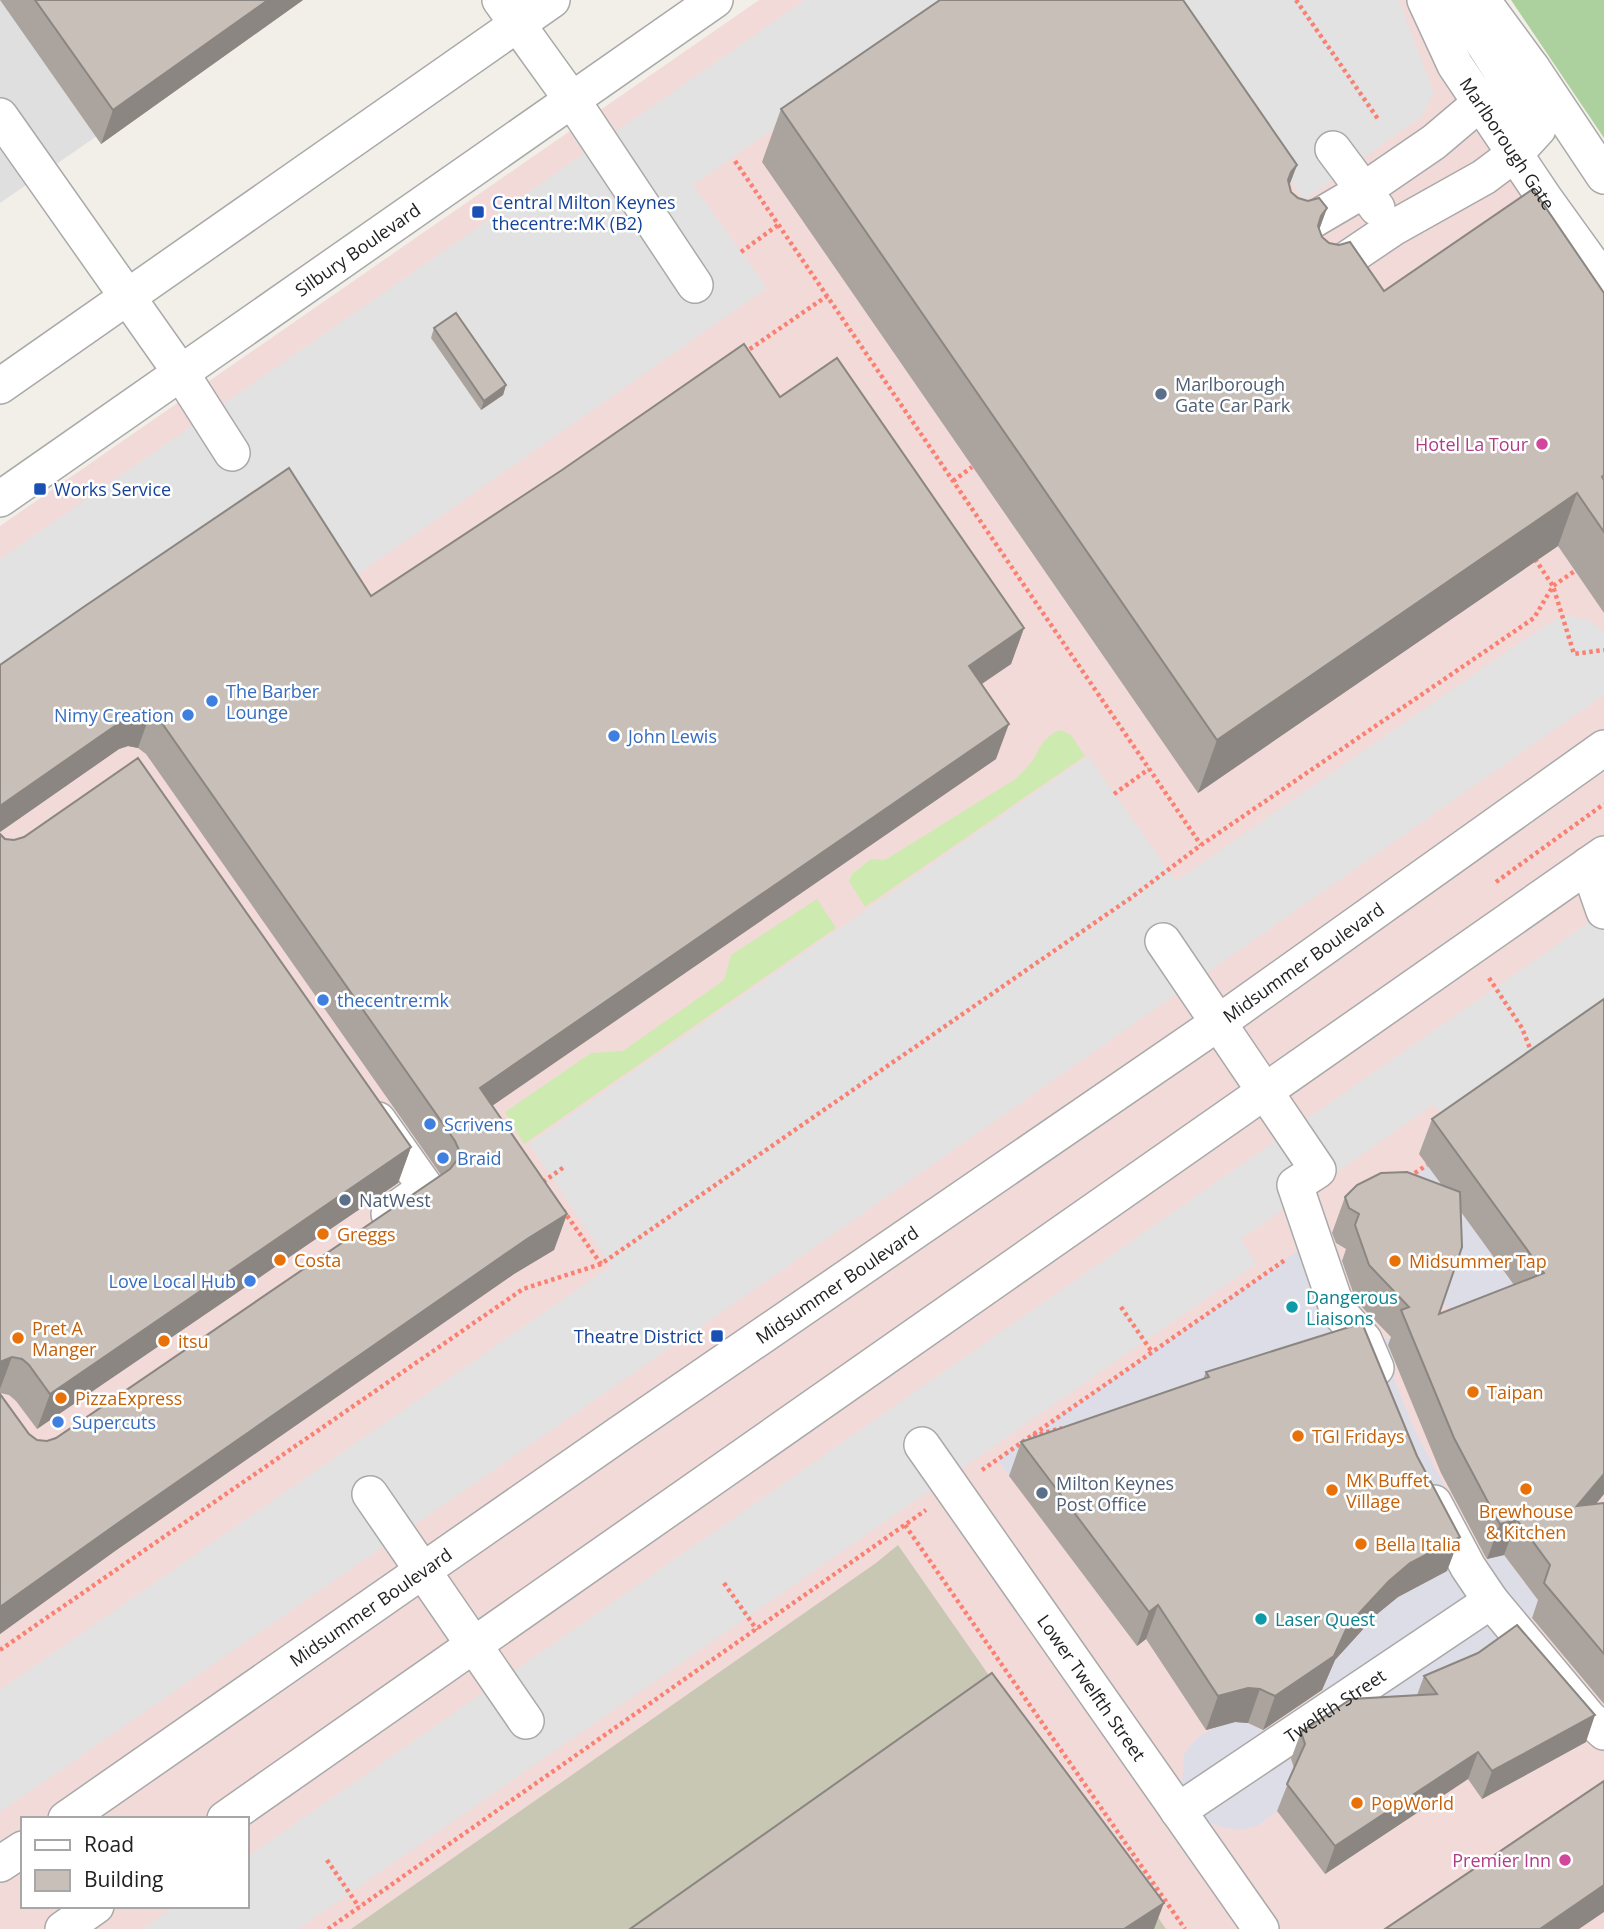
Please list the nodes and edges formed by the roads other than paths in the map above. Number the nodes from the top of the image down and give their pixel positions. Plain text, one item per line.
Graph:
1 (552, 0) edge
2 (715, 0) edge
3 (1424, 0) edge
4 (1456, 0) edge
5 (1482, 0) edge
6 (508, 12) edge
7 (1521, 76) junction
8 (572, 100) junction
9 (1480, 103) junction
10 (0, 116) edge
11 (1333, 149) dead end
12 (1516, 153) junction
13 (1604, 176) edge
14 (1364, 190) junction
15 (1394, 228) junction
16 (1289, 234) edge
17 (1319, 278) edge
18 (1604, 281) edge
19 (695, 285) dead end
20 (127, 297) junction
21 (181, 373) junction
22 (0, 386) edge
23 (232, 453) dead end
24 (0, 499) edge
25 (1604, 748) edge
26 (1596, 859) edge
27 (1604, 911) edge
28 (1163, 941) dead end
29 (1218, 1023) junction
30 (1264, 1091) junction
31 (362, 1097) edge
32 (359, 1234) edge
33 (1388, 1395) edge
34 (922, 1445) dead end
35 (1418, 1469) edge
36 (370, 1494) dead end
37 (423, 1572) junction
38 (1492, 1601) junction
39 (474, 1644) junction
40 (526, 1721) dead end
41 (1604, 1732) edge
42 (1178, 1811) junction
43 (69, 1817) edge
44 (228, 1817) edge
45 (21, 1850) edge
46 (0, 1864) edge
47 (93, 1908) edge
48 (63, 1929) edge
49 (1261, 1929) edge

1 - 6 street
2 - 8 street, Silbury Boulevard
3 - 9 street, Marlborough Gate
4 - 7 street
5 - 7 street
6 - 8 street
6 - 20 street
7 - 9 street
7 - 12 street
7 - 13 street
8 - 19 street
8 - 21 street, Silbury Boulevard
9 - 12 street, Marlborough Gate
9 - 14 street
10 - 20 street
11 - 14 street
12 - 15 street
12 - 18 street, Marlborough Gate
14 - 15 street
14 - 16 street
15 - 17 street
20 - 21 street
20 - 22 street
21 - 23 street
21 - 24 street, Silbury Boulevard
25 - 29 street, Midsummer Boulevard
26 - 27 street
26 - 30 street
28 - 29 street
29 - 30 street
29 - 37 street, Midsummer Boulevard
30 - 33 street
30 - 39 street
31 - 32 street
34 - 42 street, Lower Twelfth Street
35 - 38 street
36 - 37 street
37 - 39 street
37 - 43 street, Midsummer Boulevard
38 - 41 street
38 - 42 street, Twelfth Street
39 - 40 street
39 - 44 street
42 - 49 street, Lower Twelfth Street
45 - 46 street
47 - 48 street

